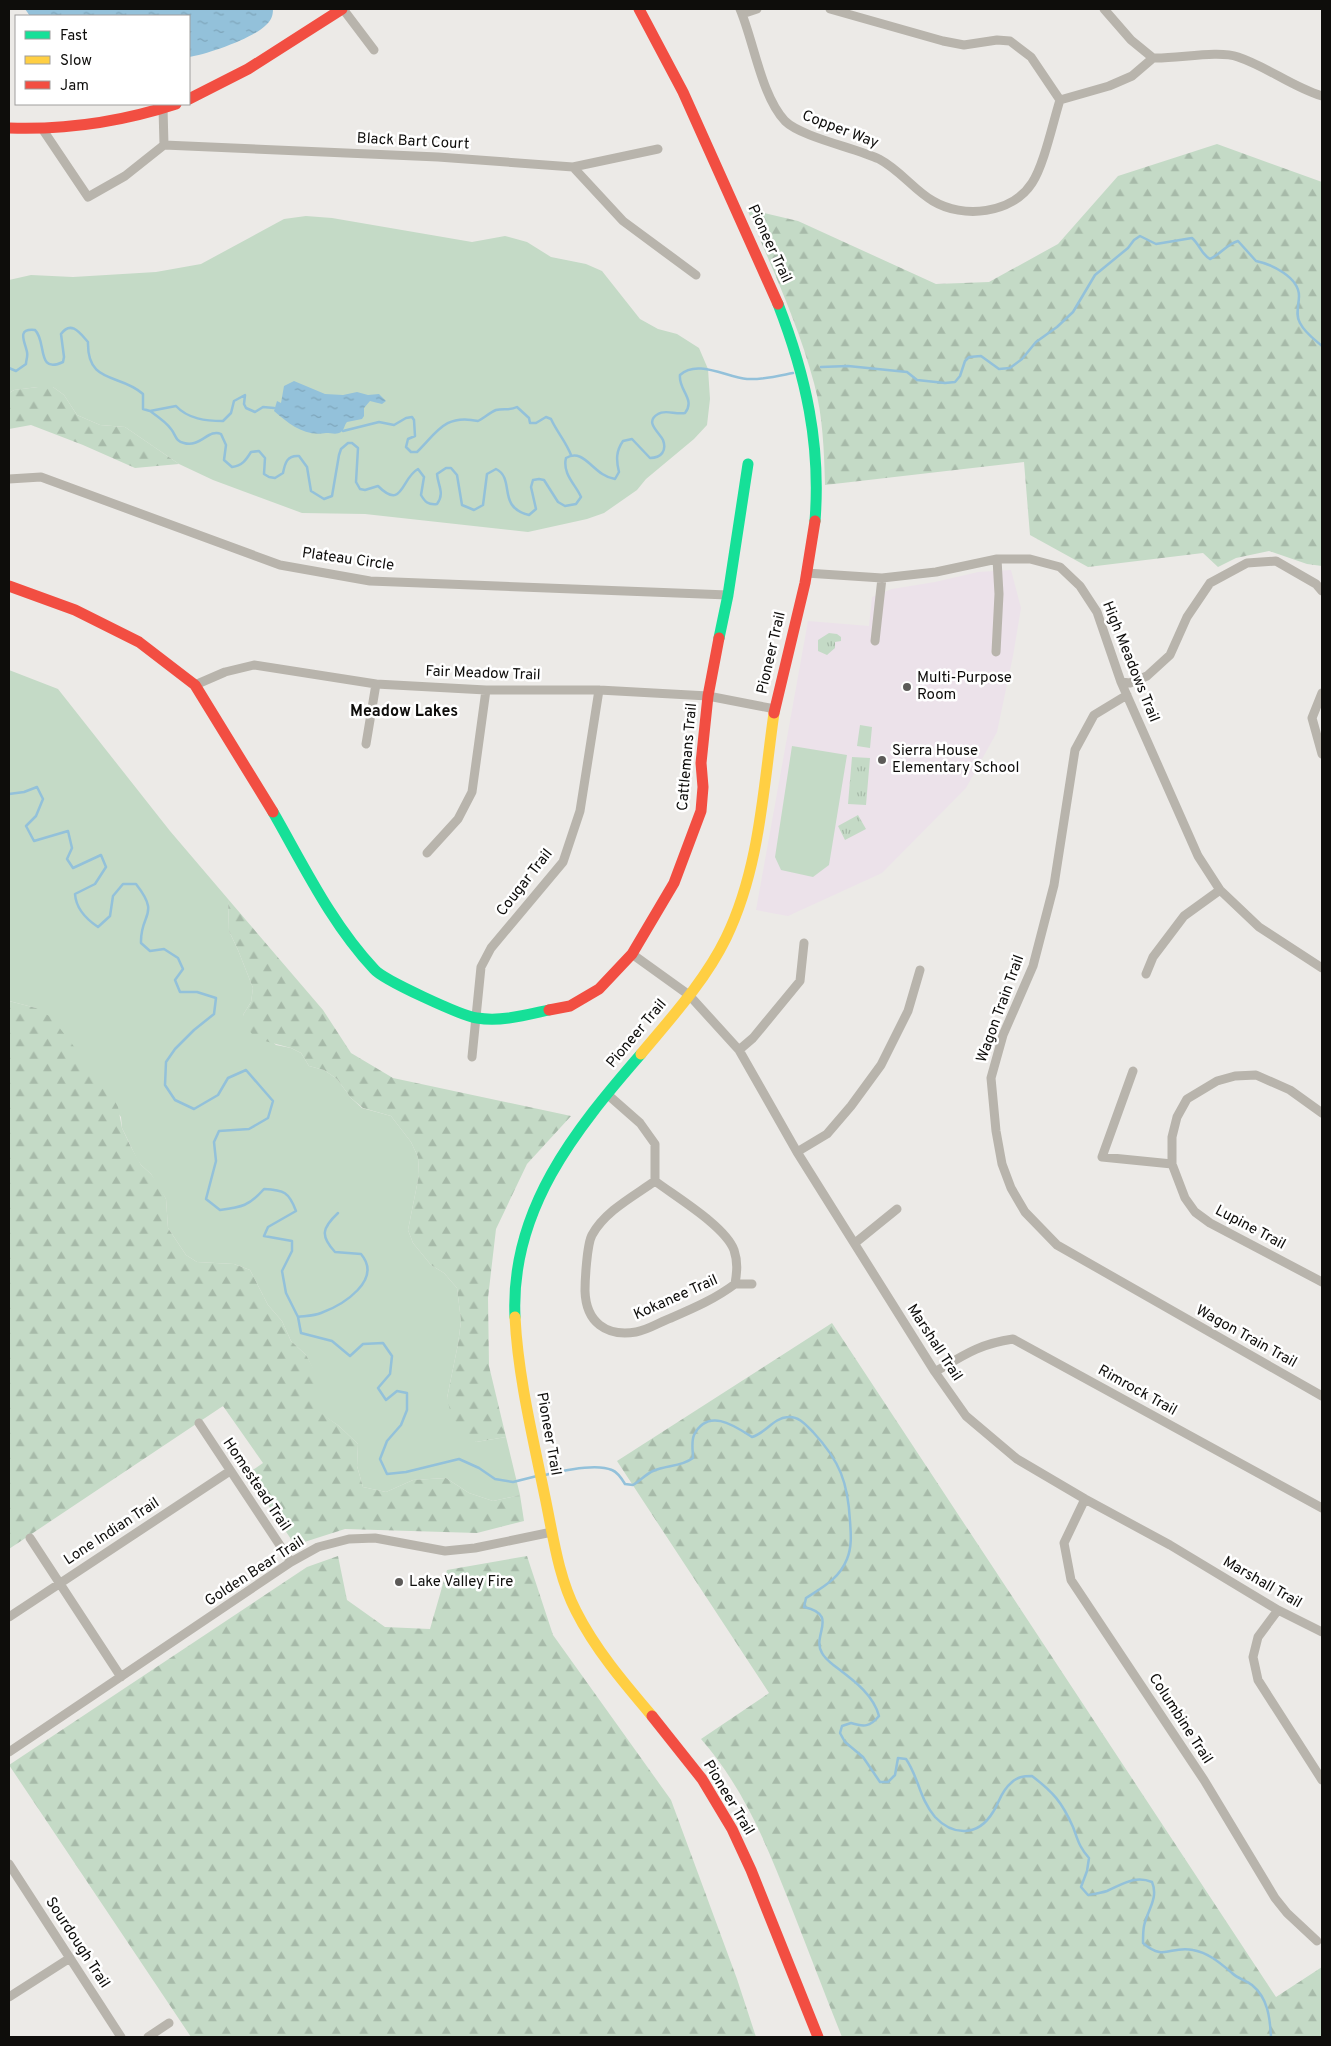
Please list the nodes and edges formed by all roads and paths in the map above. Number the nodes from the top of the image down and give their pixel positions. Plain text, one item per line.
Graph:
1 (343, 9) edge
2 (639, 9) edge
3 (757, 9) edge
4 (830, 9) edge
5 (1104, 9) edge
6 (741, 12) edge
7 (374, 50) dead end
8 (1153, 58) junction
9 (1322, 96) edge
10 (190, 99) edge
11 (1060, 100) junction
12 (173, 105) edge
13 (163, 108) junction
14 (9, 128) edge
15 (43, 130) junction
16 (164, 145) junction
17 (658, 149) dead end
18 (573, 167) junction
19 (696, 275) dead end
20 (748, 464) dead end
21 (9, 479) edge
22 (997, 559) junction
23 (806, 573) junction
24 (882, 578) junction
25 (9, 586) edge
26 (1322, 591) edge
27 (728, 595) junction
28 (875, 641) dead end
29 (996, 652) dead end
30 (1121, 682) junction
31 (376, 684) junction
32 (195, 685) junction
33 (486, 690) junction
34 (599, 690) junction
35 (1322, 693) edge
36 (1127, 695) junction
37 (708, 696) junction
38 (775, 708) junction
39 (366, 744) dead end
40 (1322, 754) edge
41 (427, 853) dead end
42 (1220, 890) junction
43 (804, 943) dead end
44 (632, 954) junction
45 (1322, 968) edge
46 (920, 970) dead end
47 (1146, 974) dead end
48 (689, 995) junction
49 (476, 1018) junction
50 (739, 1050) junction
51 (472, 1057) dead end
52 (1132, 1071) dead end
53 (606, 1094) junction
54 (1322, 1113) edge
55 (797, 1152) junction
56 (1172, 1164) junction
57 (655, 1181) junction
58 (897, 1210) dead end
59 (855, 1243) junction
60 (1322, 1282) edge
61 (735, 1284) junction
62 (752, 1284) dead end
63 (935, 1372) junction
64 (1322, 1396) edge
65 (199, 1424) dead end
66 (230, 1471) junction
67 (1085, 1499) junction
68 (1322, 1508) edge
69 (552, 1532) junction
70 (30, 1538) dead end
71 (291, 1562) junction
72 (60, 1583) junction
73 (1278, 1610) junction
74 (9, 1617) edge
75 (1322, 1632) edge
76 (121, 1677) junction
77 (9, 1752) edge
78 (1322, 1780) edge
79 (9, 1864) edge
80 (1317, 1941) dead end
81 (70, 1958) junction
82 (9, 1997) edge
83 (169, 2023) dead end
84 (121, 2037) edge
85 (148, 2037) edge
86 (818, 2037) edge

1 - 7 street
1 - 10 main road
2 - 23 main road, Pioneer Trail
3 - 6 street
4 - 11 street
5 - 8 street
6 - 11 street, Copper Way
8 - 9 street
8 - 11 street
12 - 13 main road
13 - 15 main road
13 - 16 street
14 - 15 main road
15 - 16 street
16 - 18 street, Black Bart Court
17 - 18 street, Black Bart Court
18 - 19 street
20 - 27 main road, Cattlemans Trail
21 - 27 street, Plateau Circle
22 - 24 street, High Meadows Trail
22 - 29 street
22 - 30 street, High Meadows Trail
23 - 24 street, High Meadows Trail
23 - 38 main road, Pioneer Trail
24 - 28 street
25 - 32 main road
26 - 30 street
27 - 37 main road, Cattlemans Trail
30 - 36 street, High Meadows Trail
31 - 32 street, Fair Meadow Trail
31 - 33 street, Fair Meadow Trail
31 - 39 street
32 - 49 main road
33 - 34 street, Fair Meadow Trail
33 - 41 street
34 - 37 street, Fair Meadow Trail
34 - 49 street, Cougar Trail
35 - 40 street
36 - 42 street, High Meadows Trail
36 - 64 street, Wagon Train Trail
37 - 38 street, Fair Meadow Trail
37 - 44 main road, Cattlemans Trail
38 - 48 main road, Pioneer Trail
42 - 45 street, High Meadows Trail
42 - 47 street
43 - 50 street
44 - 48 street, Marshall Trail
44 - 49 main road, Cattlemans Trail
46 - 55 street
48 - 50 street, Marshall Trail
48 - 53 main road, Pioneer Trail
49 - 51 street, Cougar Trail
50 - 55 street, Marshall Trail
52 - 56 street
53 - 57 street
53 - 69 main road, Pioneer Trail
54 - 56 street, Lupine Trail
55 - 59 street, Marshall Trail
56 - 60 street, Lupine Trail
57 - 61 street, Kokanee Trail
57 - 61 street, Kokanee Trail
58 - 59 street
59 - 63 street, Marshall Trail
61 - 62 street, Kokanee Trail
63 - 67 street, Marshall Trail
63 - 68 street, Rimrock Trail
65 - 66 street, Homestead Trail
66 - 71 street, Homestead Trail
66 - 72 street, Lone Indian Trail
67 - 73 street, Marshall Trail
67 - 80 street, Columbine Trail
69 - 71 street, Golden Bear Trail
69 - 86 main road, Pioneer Trail
70 - 72 street
71 - 76 street, Golden Bear Trail
72 - 74 street, Lone Indian Trail
72 - 76 street
73 - 75 street, Marshall Trail
73 - 78 street
76 - 77 street, Golden Bear Trail
79 - 81 street, Sourdough Trail
81 - 82 street
81 - 84 street, Sourdough Trail
83 - 85 street

